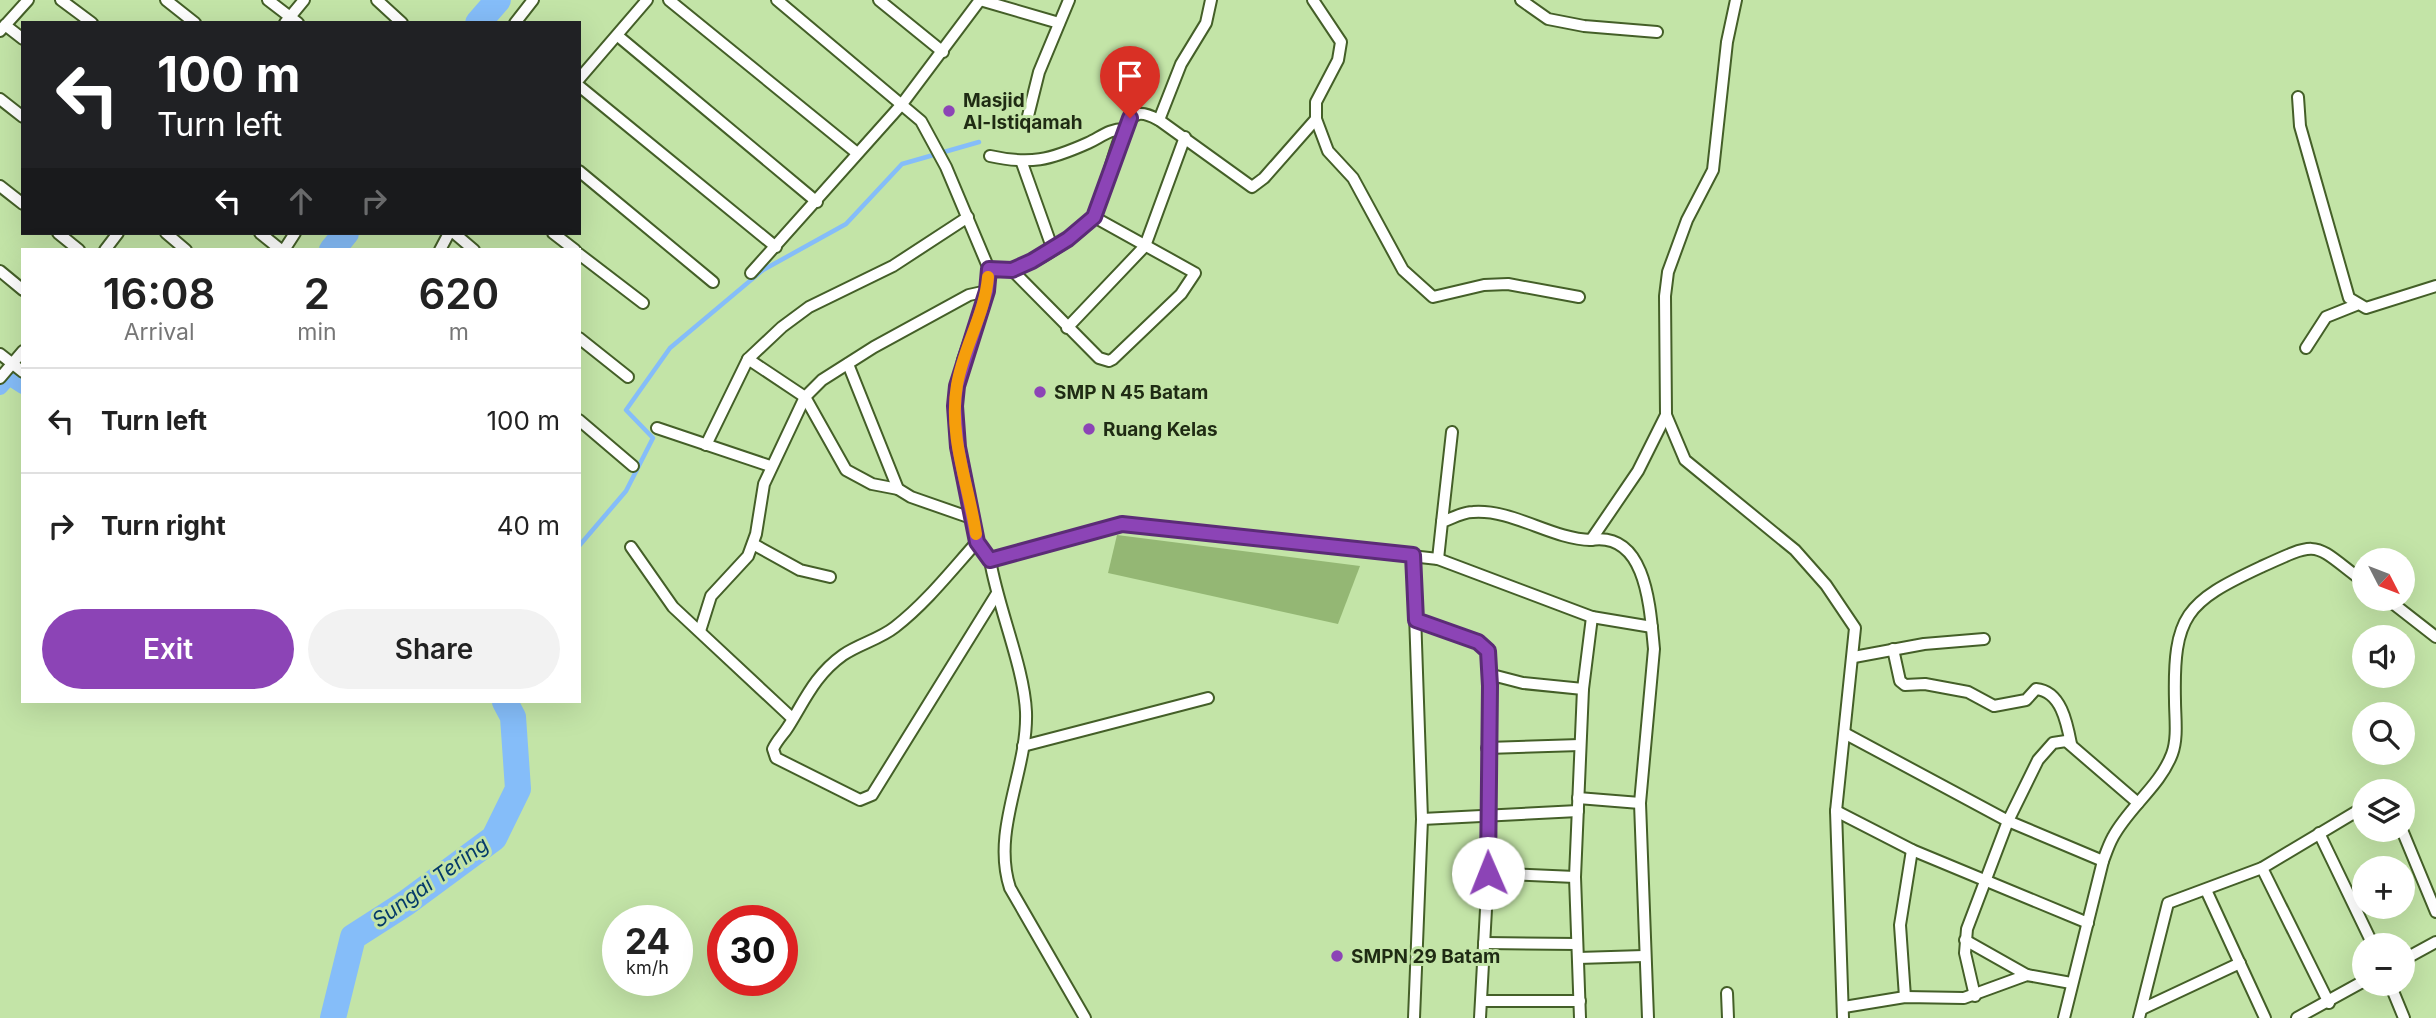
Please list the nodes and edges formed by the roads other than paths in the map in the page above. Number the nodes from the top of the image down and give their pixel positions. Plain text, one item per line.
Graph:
1 (27, 0) edge
2 (61, 0) edge
3 (166, 0) edge
4 (268, 0) edge
5 (304, 0) edge
6 (377, 0) edge
7 (533, 0) edge
8 (647, 0) edge
9 (669, 0) edge
10 (778, 0) edge
11 (879, 0) edge
12 (980, 0) edge
13 (1069, 0) edge
14 (1211, 0) edge
15 (1313, 0) edge
16 (1521, 0) edge
17 (1736, 0) edge
18 (291, 20) edge
19 (89, 21) edge
20 (192, 21) edge
21 (400, 21) edge
22 (517, 21) edge
23 (1059, 23) junction
24 (3, 28) edge
25 (1657, 32) dead end
26 (618, 36) junction
27 (21, 38) edge
28 (943, 52) junction
29 (581, 77) edge
30 (581, 88) edge
31 (2298, 97) dead end
32 (0, 99) edge
33 (902, 104) junction
34 (21, 115) edge
35 (1316, 119) junction
36 (1027, 120) dead end
37 (1159, 120) junction
38 (1124, 129) junction
39 (1185, 137) junction
40 (857, 153) junction
41 (990, 156) dead end
42 (1022, 163) junction
43 (581, 173) edge
44 (0, 186) edge
45 (21, 202) edge
46 (817, 202) junction
47 (968, 217) junction
48 (1094, 217) junction
49 (60, 235) edge
50 (168, 235) edge
51 (263, 235) edge
52 (454, 235) edge
53 (556, 235) edge
54 (1145, 246) junction
55 (776, 247) junction
56 (77, 248) edge
57 (184, 248) edge
58 (279, 248) edge
59 (471, 248) edge
60 (572, 248) edge
61 (1054, 250) junction
62 (581, 256) edge
63 (989, 269) junction
64 (1012, 270) junction
65 (0, 271) edge
66 (751, 273) dead end
67 (713, 282) dead end
68 (2436, 286) edge
69 (21, 288) edge
70 (987, 291) junction
71 (1579, 297) dead end
72 (643, 303) dead end
73 (2356, 305) junction
74 (1067, 328) junction
75 (581, 340) edge
76 (2306, 348) dead end
77 (21, 353) edge
78 (0, 354) edge
79 (748, 359) junction
80 (12, 364) junction
81 (848, 364) junction
82 (21, 371) edge
83 (628, 377) dead end
84 (0, 379) edge
85 (805, 397) junction
86 (1666, 415) junction
87 (581, 422) edge
88 (657, 428) dead end
89 (1452, 432) dead end
90 (705, 445) junction
91 (634, 466) dead end
92 (770, 466) junction
93 (898, 489) junction
94 (974, 519) junction
95 (1441, 522) junction
96 (1591, 540) junction
97 (977, 542) junction
98 (753, 544) junction
99 (631, 547) dead end
100 (1413, 555) junction
101 (1438, 559) junction
102 (990, 560) junction
103 (2352, 572) edge
104 (830, 577) dead end
105 (996, 596) junction
106 (2403, 611) edge
107 (1592, 617) junction
108 (1416, 620) junction
109 (1652, 627) junction
110 (700, 631) junction
111 (2436, 637) edge
112 (1984, 639) dead end
113 (1893, 649) junction
114 (1854, 657) junction
115 (1490, 686) junction
116 (1583, 689) junction
117 (1208, 698) dead end
118 (792, 719) junction
119 (1846, 734) junction
120 (2071, 744) junction
121 (1580, 745) junction
122 (1023, 746) junction
123 (1487, 748) junction
124 (1578, 798) junction
125 (1640, 803) junction
126 (2137, 803) junction
127 (1578, 811) junction
128 (1836, 811) junction
129 (1488, 814) junction
130 (2352, 814) edge
131 (1422, 819) junction
132 (2008, 821) junction
133 (2319, 833) junction
134 (2407, 842) edge
135 (1912, 850) junction
136 (2103, 861) junction
137 (2262, 868) junction
138 (1488, 873) junction
139 (1575, 877) junction
140 (1986, 881) junction
141 (2206, 890) junction
142 (2436, 912) edge
143 (2088, 923) junction
144 (2366, 933) edge
145 (1965, 940) junction
146 (2436, 942) edge
147 (1484, 943) junction
148 (1577, 944) junction
149 (2415, 953) edge
150 (1644, 956) junction
151 (1578, 958) junction
152 (2240, 963) junction
153 (2027, 975) junction
154 (2071, 983) junction
155 (2352, 989) edge
156 (1727, 993) dead end
157 (1975, 996) junction
158 (2395, 996) edge
159 (1905, 997) junction
160 (1482, 1001) junction
161 (1580, 1001) junction
162 (2329, 1003) junction
163 (1844, 1012) edge
164 (2140, 1014) edge
165 (1085, 1018) edge
166 (1414, 1018) edge
167 (1480, 1018) edge
168 (1580, 1018) edge
169 (1648, 1018) edge
170 (1728, 1018) edge
171 (2064, 1018) edge
172 (2266, 1018) edge
173 (2297, 1018) edge
174 (2404, 1018) edge

1 - 24 street
2 - 19 street
3 - 20 street
4 - 18 street
5 - 18 street
6 - 21 street
7 - 22 street
8 - 26 street
9 - 40 street
10 - 33 street
11 - 28 street
12 - 23 street
12 - 28 street
13 - 23 street
14 - 37 street
15 - 35 street
16 - 25 street
17 - 86 street
23 - 36 street
24 - 27 street
26 - 29 street
26 - 46 street
28 - 33 street
30 - 55 street
31 - 73 street
32 - 34 street
33 - 40 street
33 - 47 street
35 - 39 street
35 - 71 street
37 - 38 street
37 - 39 street
38 - 42 street
38 - 48 street
39 - 54 street
40 - 46 street
41 - 42 street
42 - 61 street
43 - 67 street
44 - 45 street
46 - 55 street
47 - 63 street
47 - 79 street
48 - 54 street
48 - 61 street
49 - 56 street
50 - 57 street
51 - 58 street
52 - 59 street
53 - 60 street
54 - 74 street
54 - 74 street
55 - 66 street
61 - 64 street
62 - 72 street
63 - 64 street
63 - 70 street
64 - 74 street
65 - 69 street
68 - 73 street
70 - 81 street
70 - 94 street
73 - 76 street
75 - 83 street
77 - 80 street
78 - 80 street
79 - 85 street
79 - 90 street
80 - 82 street
80 - 84 street
81 - 85 street
81 - 93 street
85 - 92 street
85 - 93 street
86 - 96 street
86 - 114 street
87 - 91 street
88 - 90 street
89 - 95 street
90 - 92 street
92 - 98 street
93 - 94 street
94 - 97 street
95 - 96 street
95 - 101 street
96 - 109 street
97 - 102 street
97 - 118 street
98 - 104 street
98 - 110 street
99 - 110 street
100 - 101 street
100 - 102 street
100 - 108 street
101 - 107 street
102 - 105 street
103 - 126 street
105 - 118 street
105 - 122 street
106 - 111 street
107 - 109 street
107 - 116 street
108 - 115 street
108 - 131 street
109 - 125 street
110 - 118 street
112 - 113 street
113 - 114 street
113 - 120 street
114 - 119 street
115 - 116 street
115 - 123 street
116 - 121 street
117 - 122 street
119 - 128 street
119 - 132 street
120 - 126 street
120 - 132 street
121 - 123 street
121 - 124 street
122 - 165 street
123 - 129 street
124 - 125 street
124 - 127 street
125 - 150 street
126 - 136 street
127 - 129 street
127 - 139 street
128 - 135 street
128 - 163 street
129 - 131 street
129 - 138 street
130 - 133 street
131 - 166 street
132 - 136 street
132 - 140 street
133 - 137 street
133 - 144 street
134 - 142 street
135 - 140 street
135 - 159 street
136 - 143 street
137 - 141 street
137 - 162 street
138 - 139 street
138 - 147 street
139 - 148 street
140 - 143 street
140 - 145 street
141 - 152 street
141 - 164 street
143 - 154 street
145 - 153 street
145 - 157 street
146 - 149 street
147 - 148 street
147 - 160 street
148 - 151 street
150 - 151 street
150 - 169 street
151 - 161 street
152 - 164 street
152 - 172 street
153 - 154 street
153 - 157 street
154 - 171 street
155 - 162 street
156 - 170 street
157 - 159 street
158 - 174 street
159 - 163 street
160 - 161 street
160 - 167 street
161 - 168 street
162 - 173 street

